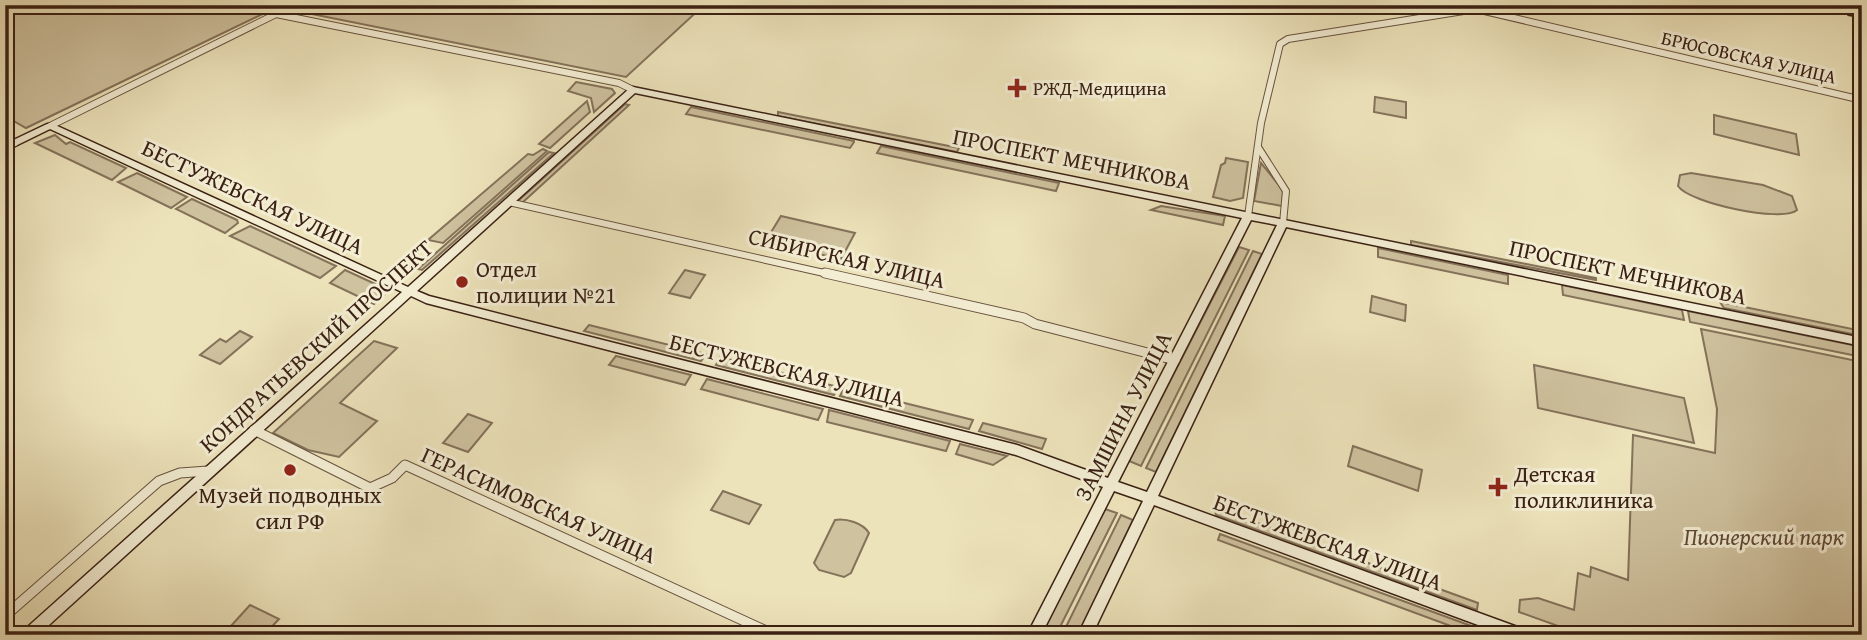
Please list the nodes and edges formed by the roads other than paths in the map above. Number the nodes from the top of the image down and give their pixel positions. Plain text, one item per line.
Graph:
1 (633, 90) junction
2 (1862, 100) edge
3 (50, 126) junction
4 (5, 137) edge
5 (15, 143) junction
6 (1258, 147) junction
7 (5, 148) edge
8 (508, 202) junction
9 (1248, 216) junction
10 (1283, 223) junction
11 (408, 292) junction
12 (1862, 342) edge
13 (1175, 360) junction
14 (254, 430) junction
15 (208, 471) junction
16 (1111, 485) junction
17 (1150, 500) junction
18 (5, 615) edge
19 (28, 635) edge
20 (775, 635) edge
21 (1034, 635) edge
22 (1085, 635) edge
23 (1523, 635) edge

1 - 3 street, ПРОСПЕКТ МЕЧНИКОВА
1 - 8 street, КОНДРАТЬЕВСКИЙ ПРОСПЕКТ
1 - 9 street, ПРОСПЕКТ МЕЧНИКОВА
2 - 6 street, БРЮСОВСКАЯ УЛИЦА
3 - 5 street
3 - 11 street, БЕСТУЖЕВСКАЯ УЛИЦА
4 - 5 street
5 - 7 street
6 - 9 street, БРЮСОВСКАЯ УЛИЦА
6 - 10 street
8 - 11 street, КОНДРАТЬЕВСКИЙ ПРОСПЕКТ
8 - 13 street, СИБИРСКАЯ УЛИЦА
9 - 10 street, ПРОСПЕКТ МЕЧНИКОВА
9 - 13 street, ЗАМШИНА УЛИЦА
10 - 12 street, ПРОСПЕКТ МЕЧНИКОВА
10 - 17 street
11 - 14 street, КОНДРАТЬЕВСКИЙ ПРОСПЕКТ
11 - 16 street, БЕСТУЖЕВСКАЯ УЛИЦА
13 - 16 street, ЗАМШИНА УЛИЦА
14 - 15 street, КОНДРАТЬЕВСКИЙ ПРОСПЕКТ
14 - 20 street, ГЕРАСИМОВСКАЯ УЛИЦА
15 - 18 street
15 - 19 street, КОНДРАТЬЕВСКИЙ ПРОСПЕКТ
16 - 17 street, БЕСТУЖЕВСКАЯ УЛИЦА
16 - 21 street, ЗАМШИНА УЛИЦА
17 - 22 street
17 - 23 street, БЕСТУЖЕВСКАЯ УЛИЦА

